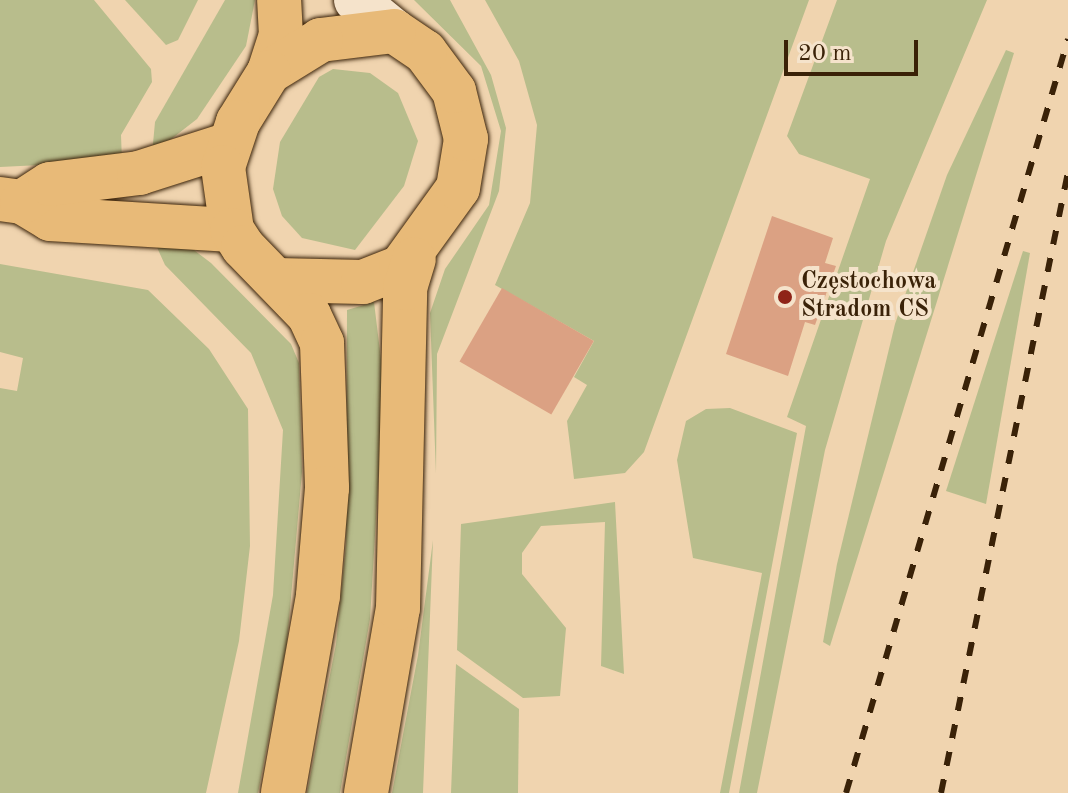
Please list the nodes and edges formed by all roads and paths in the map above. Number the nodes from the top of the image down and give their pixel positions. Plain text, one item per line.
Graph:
1 (279, 0) edge
2 (356, 0) edge
3 (394, 31) junction
4 (269, 72) junction
5 (227, 145) junction
6 (11, 200) edge
7 (232, 230) junction
8 (414, 259) junction
9 (277, 280) junction
10 (283, 793) edge
11 (366, 793) edge

1 - 4 main road
2 - 3 main road
3 - 4 main road
3 - 8 main road
4 - 5 main road
5 - 6 main road
5 - 7 main road
6 - 7 main road
7 - 9 main road
8 - 9 main road
8 - 11 main road
9 - 10 main road

